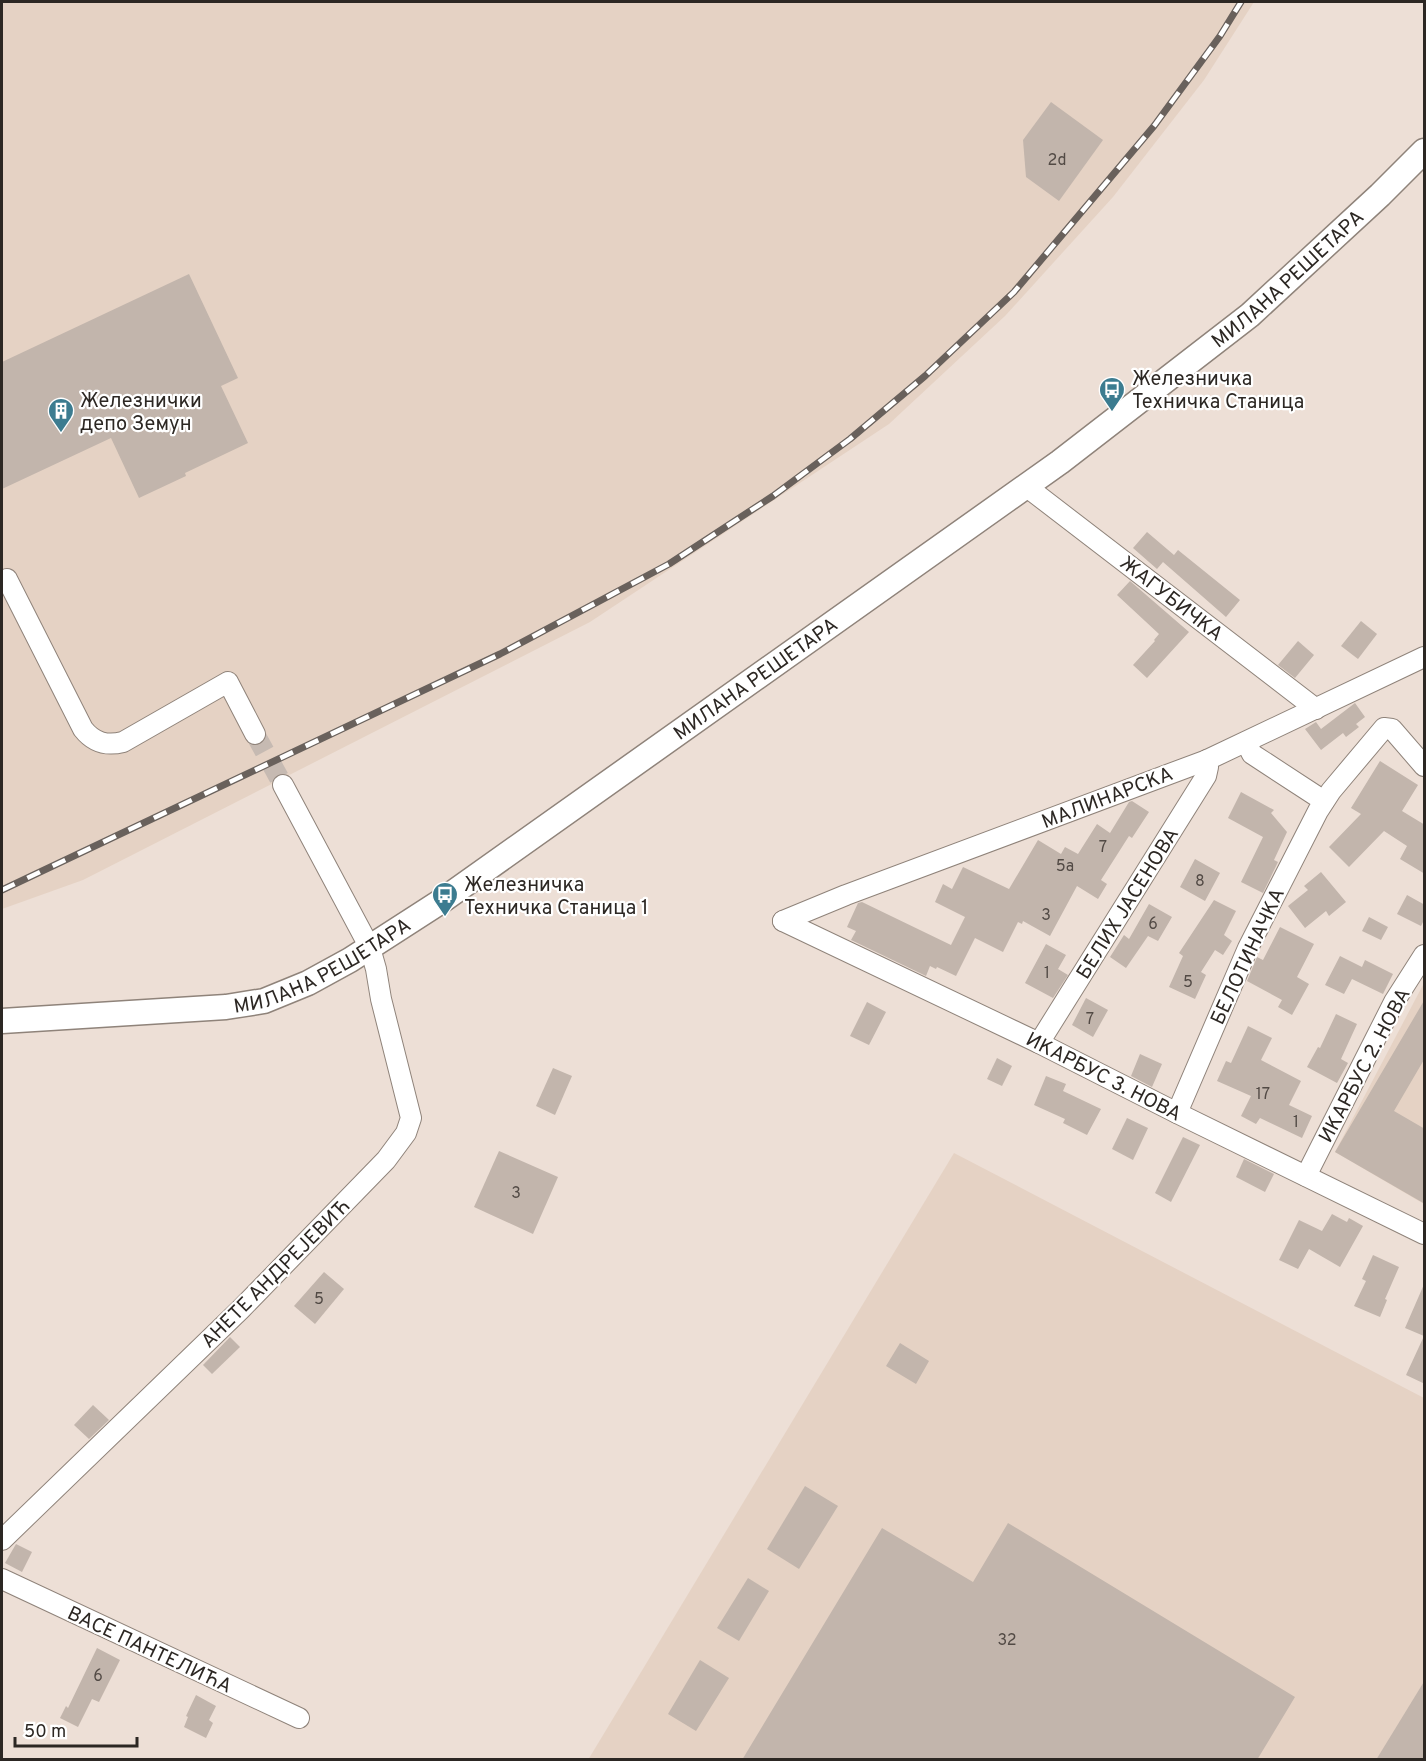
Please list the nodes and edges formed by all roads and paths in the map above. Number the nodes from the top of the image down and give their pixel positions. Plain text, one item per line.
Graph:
1 (1425, 151) edge
2 (1027, 487) junction
3 (2, 582) edge
4 (1424, 657) edge
5 (1316, 710) junction
6 (255, 734) tunnel mouth
7 (1246, 742) junction
8 (1207, 760) junction
9 (1425, 766) edge
10 (283, 785) tunnel mouth
11 (1324, 801) junction
12 (783, 921) joint
13 (370, 948) junction
14 (1425, 955) edge
15 (2, 1021) edge
16 (1039, 1043) junction
17 (1177, 1113) junction
18 (1306, 1176) junction
19 (1425, 1234) edge
20 (2, 1540) edge
21 (2, 1579) edge
22 (299, 1718) dead end

1 - 2 street, МИЛАНА РЕШЕТАРА
2 - 5 street, ЖАГУБИЧКА
2 - 13 street, МИЛАНА РЕШЕТАРА
3 - 6 street
4 - 5 street, МАЛИНАРСКА
5 - 7 street, МАЛИНАРСКА
7 - 8 street, МАЛИНАРСКА
7 - 11 street
8 - 12 street, МАЛИНАРСКА
8 - 16 street, БЕЛИХ ЈАСЕНОВА
9 - 11 street, БЕЛОТИНАЧКА
10 - 13 street, АНЕТЕ АНДРЕЈЕВИЋ
11 - 17 street, БЕЛОТИНАЧКА
12 - 16 street, ИКАРБУС 3. НОВА
13 - 15 street, МИЛАНА РЕШЕТАРА
13 - 20 street, АНЕТЕ АНДРЕЈЕВИЋ
14 - 18 street, ИКАРБУС 2. НОВА
16 - 17 street, ИКАРБУС 3. НОВА
17 - 18 street, ИКАРБУС 3. НОВА
18 - 19 street, ИКАРБУС 3. НОВА
21 - 22 street, ВАСЕ ПАНТЕЛИЋА

